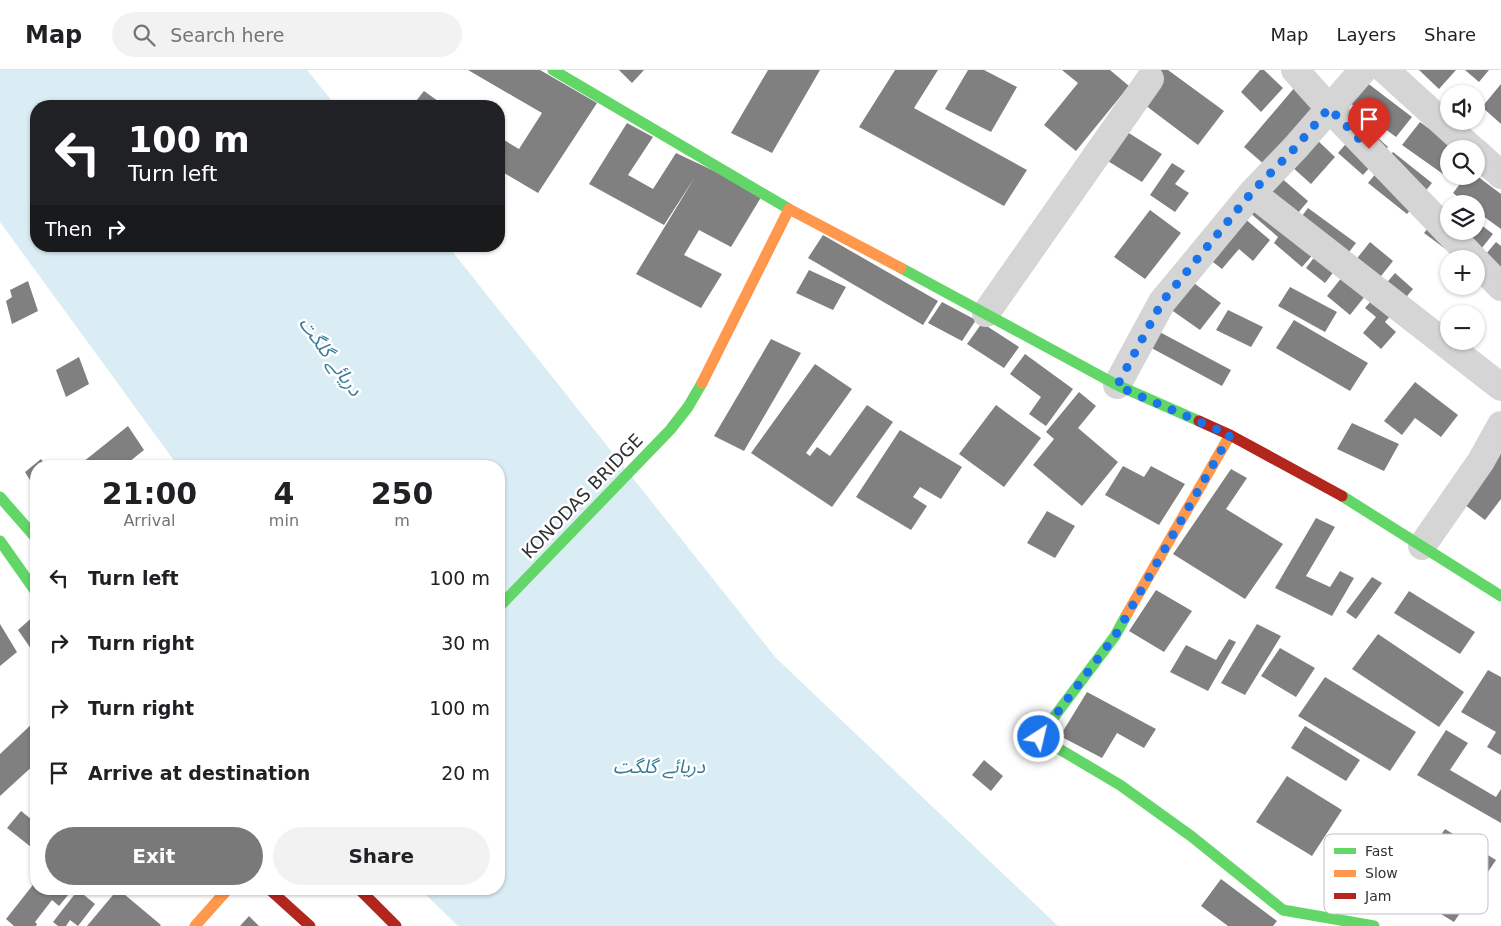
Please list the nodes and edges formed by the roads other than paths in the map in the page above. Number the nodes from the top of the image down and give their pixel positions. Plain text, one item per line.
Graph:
1 (553, 70) edge
2 (1295, 70) edge
3 (1363, 70) edge
4 (1385, 70) edge
5 (1150, 79) dead end
6 (1329, 108) junction
7 (1462, 140) edge
8 (1485, 160) edge
9 (1501, 175) edge
10 (1252, 192) junction
11 (790, 209) junction
12 (1465, 250) edge
13 (1485, 270) edge
14 (1501, 287) edge
15 (986, 313) junction
16 (1117, 386) junction
17 (1501, 387) edge
18 (1501, 425) edge
19 (1230, 435) junction
20 (0, 497) edge
21 (30, 531) edge
22 (0, 541) edge
23 (1422, 546) junction
24 (30, 584) edge
25 (1501, 596) edge
26 (505, 601) edge
27 (223, 895) edge
28 (276, 895) edge
29 (365, 895) edge
30 (196, 926) edge
31 (310, 926) edge
32 (396, 926) edge
33 (1374, 926) edge

1 - 11 main road
2 - 6 street
3 - 6 street
4 - 7 street
5 - 15 street
6 - 10 street
6 - 12 street
8 - 9 street
10 - 16 street
10 - 17 street
11 - 15 main road
11 - 26 main road, KONODAS BRIDGE
13 - 14 street
15 - 16 main road
16 - 19 main road
18 - 23 street
19 - 23 main road
19 - 33 main road
20 - 21 main road
22 - 24 main road
23 - 25 main road
27 - 30 main road
28 - 31 main road
29 - 32 main road

